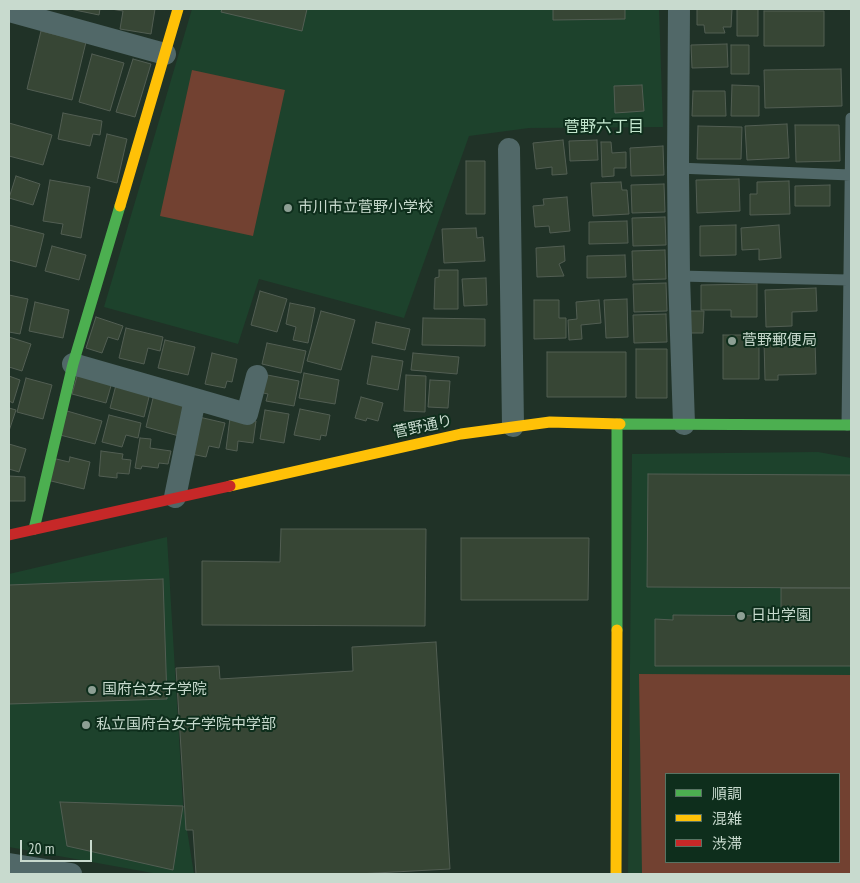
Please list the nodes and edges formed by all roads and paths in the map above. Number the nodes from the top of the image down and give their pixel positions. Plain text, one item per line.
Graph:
1 (178, 9) edge
2 (679, 9) edge
3 (9, 11) edge
4 (164, 54) junction
5 (851, 118) edge
6 (509, 149) dead end
7 (678, 168) junction
8 (850, 175) edge
9 (850, 262) edge
10 (679, 276) junction
11 (848, 280) junction
12 (74, 364) junction
13 (257, 376) dead end
14 (195, 399) junction
15 (617, 424) junction
16 (684, 424) junction
17 (849, 425) edge
18 (513, 426) junction
19 (175, 497) junction
20 (34, 529) junction
21 (9, 535) edge
22 (9, 864) edge
23 (71, 874) edge
24 (616, 874) edge

1 - 4 street
2 - 7 street
3 - 4 street
4 - 12 street
5 - 8 lane
6 - 18 street
7 - 8 lane
7 - 10 street
8 - 9 lane
9 - 11 lane
10 - 11 lane
10 - 16 street
11 - 17 lane
12 - 14 street
12 - 20 street
13 - 14 street
14 - 19 street
15 - 16 street, 菅野通り
15 - 18 street, 菅野通り
15 - 24 street
16 - 17 street, 菅野通り
18 - 19 street, 菅野通り
19 - 20 street, 菅野通り
20 - 21 street, 菅野通り
22 - 23 street

